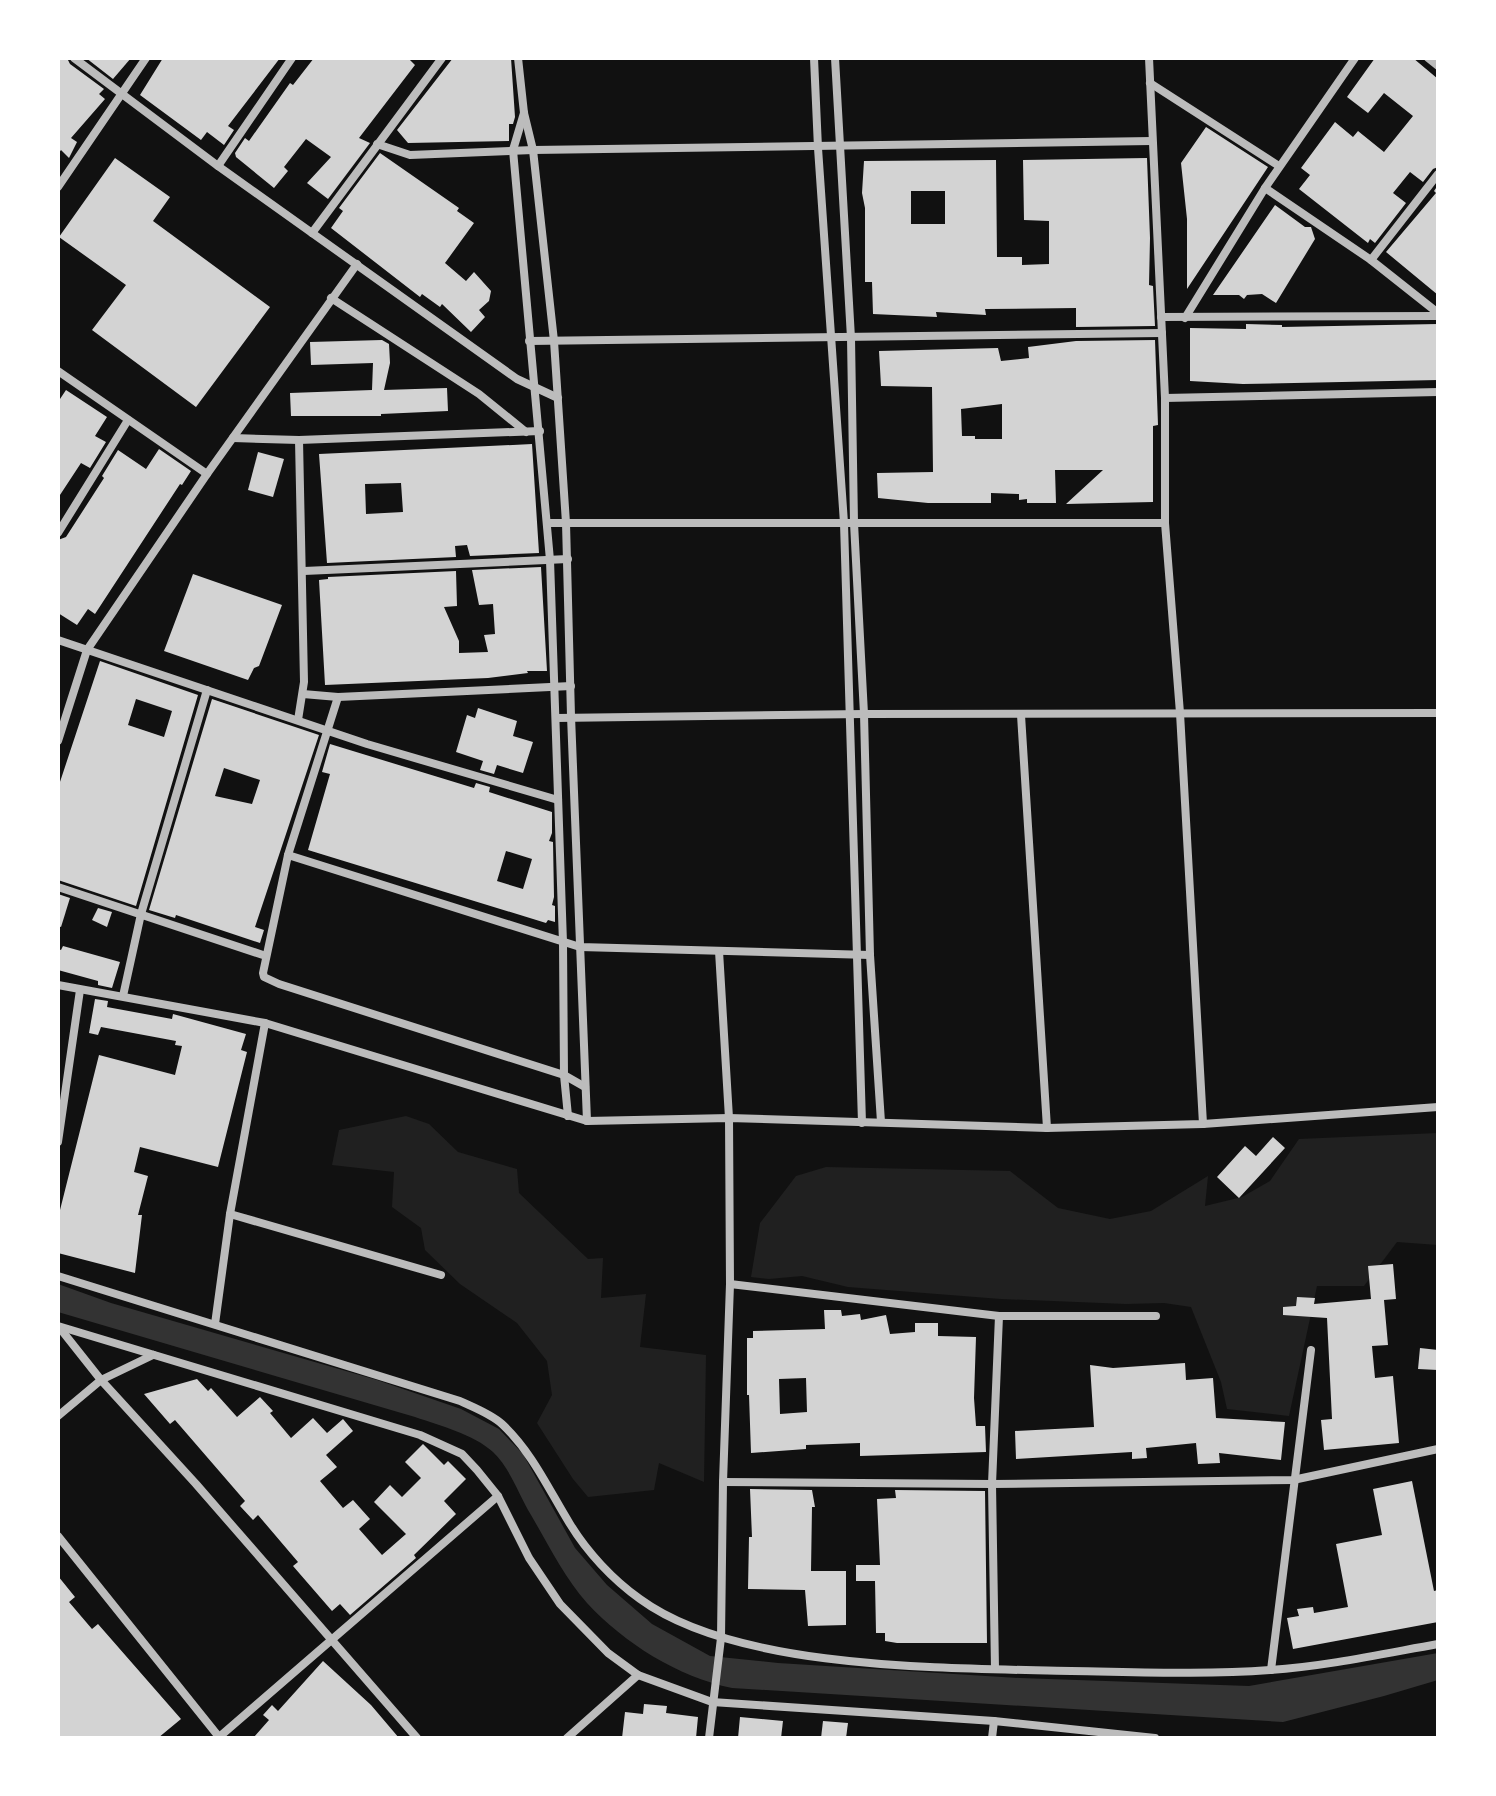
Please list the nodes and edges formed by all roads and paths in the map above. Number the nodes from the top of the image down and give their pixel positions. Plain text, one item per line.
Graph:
1 (74, 58) edge
2 (146, 58) edge
3 (292, 58) edge
4 (442, 58) edge
5 (518, 58) edge
6 (814, 58) edge
7 (835, 58) edge
8 (1149, 58) edge
9 (1355, 58) edge
10 (1428, 58) edge
11 (1438, 66) edge
12 (1150, 83) junction
13 (120, 93) junction
14 (524, 113) junction
15 (1152, 141) junction
16 (377, 144) junction
17 (838, 147) junction
18 (818, 148) junction
19 (513, 150) junction
20 (533, 150) junction
21 (218, 166) junction
22 (1279, 166) junction
23 (1438, 174) edge
24 (58, 187) edge
25 (1265, 188) junction
26 (312, 233) junction
27 (825, 255) junction
28 (846, 256) junction
29 (1371, 260) junction
30 (357, 264) junction
31 (331, 298) junction
32 (1438, 315) edge
33 (1161, 317) junction
34 (1185, 318) junction
35 (1162, 333) junction
36 (851, 338) junction
37 (831, 339) junction
38 (529, 341) junction
39 (554, 341) junction
40 (58, 372) edge
41 (535, 389) junction
42 (1438, 392) edge
43 (558, 398) junction
44 (1165, 398) junction
45 (128, 420) junction
46 (836, 425) junction
47 (853, 427) junction
48 (540, 431) junction
49 (526, 432) junction
50 (233, 438) junction
51 (299, 440) junction
52 (207, 474) junction
53 (548, 523) junction
54 (566, 523) junction
55 (844, 523) junction
56 (854, 523) junction
57 (1165, 523) junction
58 (58, 533) edge
59 (568, 559) junction
60 (550, 560) junction
61 (304, 571) junction
62 (58, 640) edge
63 (87, 650) junction
64 (571, 686) junction
65 (555, 687) junction
66 (207, 690) junction
67 (303, 694) junction
68 (338, 697) junction
69 (1180, 713) junction
70 (1438, 713) edge
71 (849, 714) junction
72 (864, 714) junction
73 (1021, 715) junction
74 (571, 716) junction
75 (556, 718) junction
76 (298, 720) junction
77 (326, 730) junction
78 (58, 741) edge
79 (851, 791) junction
80 (866, 793) junction
81 (558, 800) junction
82 (288, 855) junction
83 (853, 865) junction
84 (867, 866) junction
85 (58, 887) edge
86 (141, 914) junction
87 (563, 943) junction
88 (580, 947) junction
89 (719, 951) junction
90 (855, 955) junction
91 (870, 955) junction
92 (266, 956) junction
93 (58, 985) edge
94 (80, 990) junction
95 (123, 996) junction
96 (265, 1023) junction
97 (564, 1075) junction
98 (585, 1087) junction
99 (1438, 1107) edge
100 (568, 1116) junction
101 (729, 1118) junction
102 (587, 1121) junction
103 (881, 1122) junction
104 (862, 1123) junction
105 (1203, 1124) junction
106 (1047, 1128) junction
107 (58, 1142) edge
108 (230, 1214) junction
109 (441, 1275) dead end
110 (58, 1276) edge
111 (730, 1284) junction
112 (999, 1316) junction
113 (1156, 1316) dead end
114 (215, 1324) junction
115 (58, 1326) edge
116 (1311, 1350) dead end
117 (153, 1355) junction
118 (101, 1380) junction
119 (58, 1416) edge
120 (1438, 1449) edge
121 (1293, 1480) junction
122 (723, 1482) junction
123 (992, 1484) junction
124 (498, 1496) junction
125 (58, 1536) edge
126 (721, 1638) junction
127 (333, 1640) junction
128 (1438, 1644) edge
129 (995, 1669) junction
130 (1271, 1670) junction
131 (638, 1675) junction
132 (712, 1702) junction
133 (994, 1721) junction
134 (219, 1737) edge
135 (417, 1738) edge
136 (567, 1738) edge
137 (709, 1738) edge
138 (992, 1738) edge
139 (1155, 1738) edge

1 - 13 street
2 - 13 street
3 - 21 street
4 - 16 street
5 - 14 street
6 - 18 street
7 - 17 street
8 - 12 street
9 - 22 street
10 - 11 street
12 - 15 street
12 - 22 street
13 - 21 street
13 - 24 street
14 - 19 street
14 - 20 street
15 - 17 street
15 - 33 street
16 - 19 street
16 - 26 street
17 - 18 street
17 - 28 street
18 - 20 street
18 - 27 street
19 - 20 street
19 - 38 street
20 - 39 street
21 - 26 street
22 - 25 street
23 - 29 street
25 - 29 street
25 - 34 street
26 - 30 street
27 - 28 street
27 - 37 street
28 - 36 street
29 - 32 street
30 - 31 street
30 - 41 street
31 - 49 street
31 - 50 street
32 - 34 street
33 - 34 street
33 - 35 street
35 - 36 street
35 - 44 street
36 - 37 street
36 - 47 street
37 - 39 street
37 - 46 street
38 - 39 street
38 - 41 street
39 - 43 street
40 - 45 street
41 - 43 street
41 - 48 street
42 - 44 street
43 - 54 street
44 - 57 street
45 - 52 street
45 - 58 street
46 - 47 street
46 - 55 street
47 - 56 street
48 - 49 street
48 - 53 street
49 - 51 street
50 - 51 street
50 - 52 street
51 - 61 street
52 - 63 street
53 - 54 street
53 - 60 street
54 - 55 street
54 - 59 street
55 - 56 street
55 - 71 street
56 - 57 street
56 - 72 street
57 - 69 street
59 - 60 street
59 - 64 street
60 - 61 street
60 - 65 street
61 - 67 street
62 - 63 street
63 - 66 street
63 - 78 street
64 - 65 street
64 - 74 street
65 - 68 street
65 - 75 street
66 - 76 street
66 - 86 street
67 - 68 street
67 - 76 street
68 - 77 street
69 - 70 street
69 - 73 street
69 - 105 street
71 - 72 street
71 - 74 street
71 - 79 street
72 - 73 street
72 - 80 street
73 - 106 street
74 - 75 street
74 - 88 street
75 - 81 street
76 - 77 street
77 - 81 street
77 - 82 street
79 - 80 street
79 - 83 street
80 - 84 street
81 - 87 street
82 - 87 street
82 - 92 street
83 - 84 street
83 - 90 street
84 - 91 street
85 - 86 street
86 - 92 street
86 - 95 street
87 - 88 street
87 - 97 street
88 - 89 street
88 - 98 street
89 - 90 street
89 - 101 street
90 - 91 street
90 - 104 street
91 - 103 street
92 - 97 street
93 - 94 street
94 - 95 street
94 - 107 street
95 - 96 street
96 - 100 street
96 - 108 street
97 - 98 street
97 - 100 street
98 - 102 street
99 - 105 street
100 - 102 street
101 - 102 street
101 - 104 street
101 - 111 street
103 - 104 street
103 - 106 street
105 - 106 street
108 - 109 street
108 - 114 street
110 - 114 street
111 - 112 street
111 - 122 street
112 - 113 street
112 - 123 street
114 - 126 street
115 - 117 street
115 - 118 street
116 - 121 street
117 - 118 street
117 - 124 street
118 - 119 street
118 - 127 street
120 - 121 street
121 - 123 street
121 - 130 street
122 - 123 street
122 - 126 street
123 - 129 street
124 - 127 street
124 - 131 street
125 - 134 street
126 - 129 street
126 - 132 street
127 - 134 street
127 - 135 street
128 - 130 street
129 - 130 street
131 - 132 street
131 - 136 street
132 - 133 street
132 - 137 street
133 - 138 street
133 - 139 street

